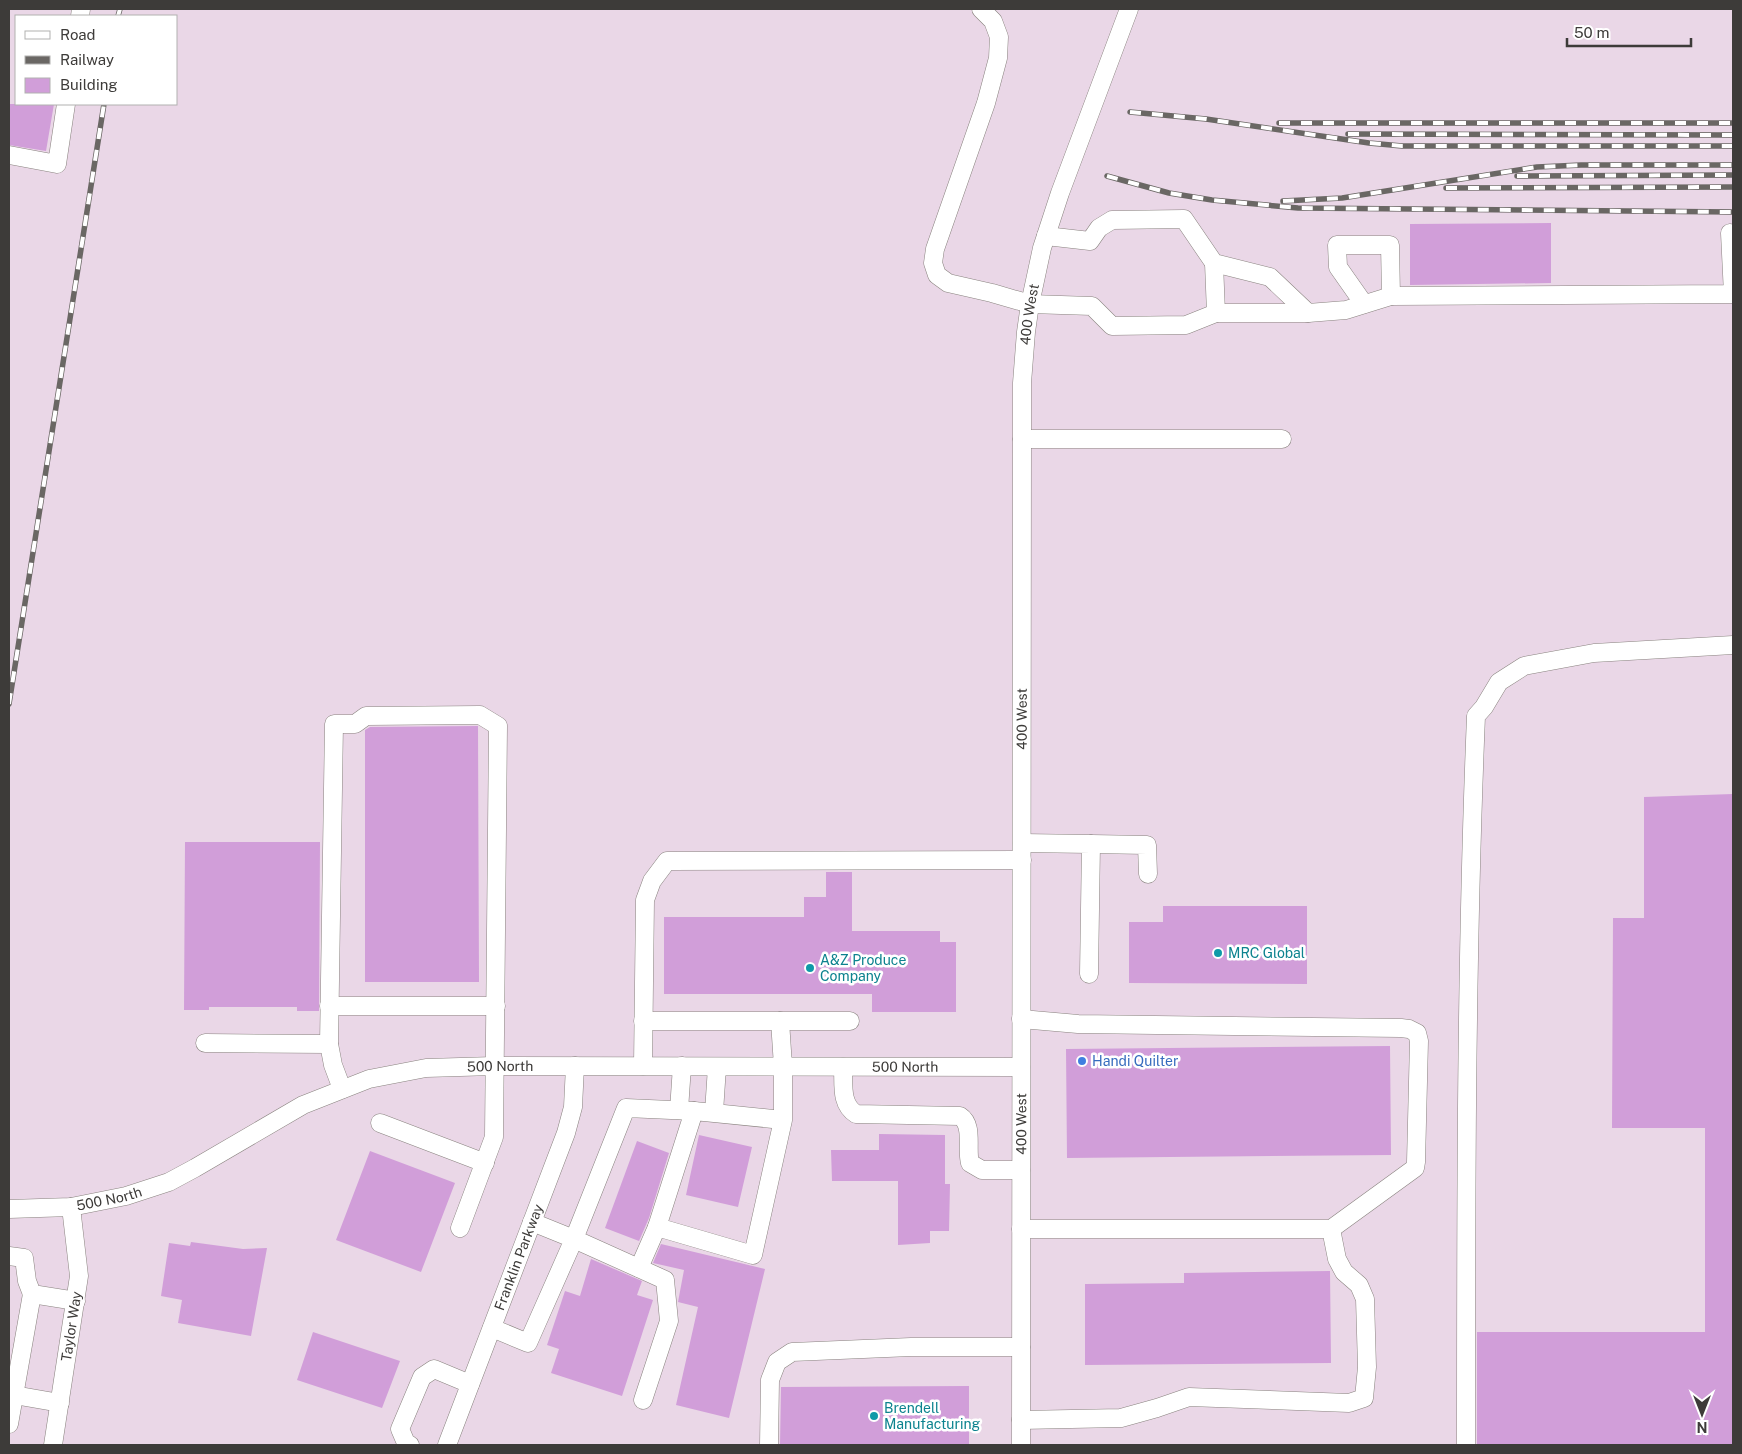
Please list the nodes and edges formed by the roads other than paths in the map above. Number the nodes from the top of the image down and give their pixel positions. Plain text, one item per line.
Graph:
1 (981, 9) edge
2 (1129, 9) edge
3 (66, 105) edge
4 (9, 155) edge
5 (1730, 233) dead end
6 (1046, 236) junction
7 (1214, 263) junction
8 (1391, 296) junction
9 (1030, 304) junction
10 (1364, 304) junction
11 (1216, 312) junction
12 (1308, 313) junction
13 (1022, 439) junction
14 (1282, 439) dead end
15 (1733, 645) edge
16 (1090, 844) junction
17 (1022, 852) junction
18 (1148, 874) dead end
19 (1089, 974) dead end
20 (329, 1006) junction
21 (496, 1006) junction
22 (1021, 1019) junction
23 (643, 1021) junction
24 (780, 1021) junction
25 (850, 1021) dead end
26 (206, 1043) dead end
27 (328, 1044) junction
28 (494, 1066) junction
29 (575, 1066) junction
30 (643, 1066) junction
31 (682, 1066) junction
32 (783, 1066) junction
33 (717, 1067) junction
34 (843, 1067) junction
35 (1021, 1067) junction
36 (342, 1089) junction
37 (687, 1110) junction
38 (714, 1112) junction
39 (784, 1120) junction
40 (380, 1123) dead end
41 (485, 1163) junction
42 (1021, 1170) junction
43 (71, 1207) junction
44 (9, 1209) edge
45 (532, 1222) junction
46 (657, 1227) junction
47 (460, 1228) dead end
48 (1021, 1229) junction
49 (1331, 1229) junction
50 (574, 1239) junction
51 (9, 1256) edge
52 (639, 1268) junction
53 (32, 1294) junction
54 (76, 1301) junction
55 (492, 1328) junction
56 (1021, 1347) junction
57 (470, 1384) junction
58 (14, 1395) junction
59 (643, 1400) dead end
60 (60, 1403) junction
61 (1021, 1420) junction
62 (9, 1424) edge
63 (53, 1445) edge
64 (410, 1445) edge
65 (447, 1445) edge
66 (769, 1445) edge
67 (1021, 1445) edge
68 (1466, 1445) edge

1 - 9 street
2 - 6 street, 400 West
3 - 4 street
5 - 8 street
6 - 7 street
6 - 9 street, 400 West
7 - 11 street
7 - 12 street
8 - 10 street
8 - 10 street
9 - 11 street
9 - 13 street, 400 West
10 - 12 street
11 - 12 street
13 - 14 street
13 - 17 street, 400 West
15 - 68 street
16 - 17 street
16 - 18 street
16 - 19 street
17 - 22 street, 400 West
17 - 23 street
20 - 21 street
20 - 21 street
20 - 27 street
21 - 28 street
22 - 35 street, 400 West
22 - 49 street
23 - 24 street
23 - 30 street
24 - 25 street
24 - 32 street
26 - 27 street
27 - 36 street
28 - 29 street, 500 North
28 - 36 street, 500 North
28 - 41 street
29 - 30 street, 500 North
29 - 45 street, Franklin Parkway
30 - 31 street, 500 North
31 - 33 street, 500 North
31 - 37 street
32 - 33 street, 500 North
32 - 34 street, 500 North
32 - 39 street
33 - 38 street
34 - 35 street, 500 North
34 - 42 street
35 - 42 street, 400 West
36 - 43 street, 500 North
37 - 38 street
37 - 46 street
37 - 50 street
38 - 39 street
39 - 46 street
40 - 41 street
41 - 47 street
42 - 48 street, 400 West
43 - 44 street, 500 North
43 - 54 street, Taylor Way
45 - 50 street
45 - 55 street, Franklin Parkway
46 - 52 street
48 - 49 street
48 - 56 street, 400 West
49 - 61 street
50 - 52 street
50 - 55 street
51 - 53 street
52 - 59 street
53 - 54 street
53 - 58 street
54 - 60 street, Taylor Way
55 - 57 street, Franklin Parkway
56 - 61 street, 400 West
56 - 66 street
57 - 64 street
57 - 65 street, Franklin Parkway
58 - 60 street
58 - 62 street
60 - 63 street, Taylor Way
61 - 67 street, 400 West

